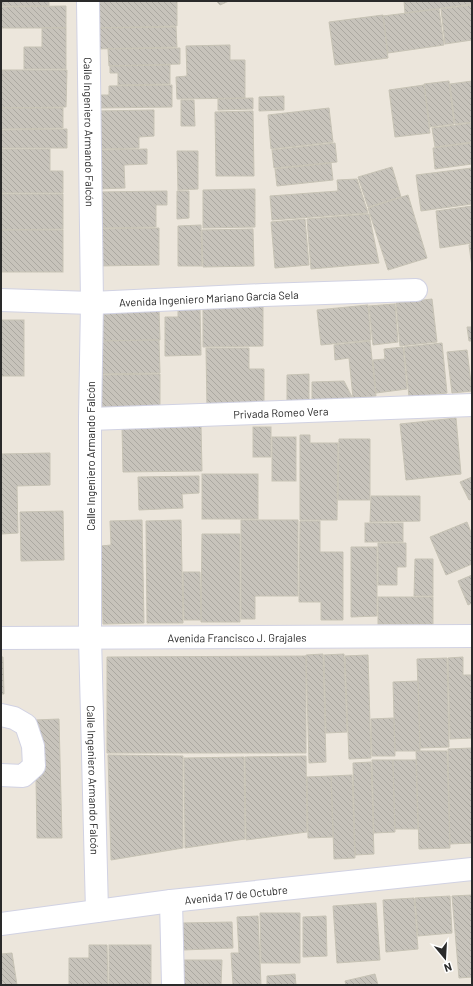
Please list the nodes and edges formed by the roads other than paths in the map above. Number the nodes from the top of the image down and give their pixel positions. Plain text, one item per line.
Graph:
1 (88, 1) edge
2 (416, 290) dead end
3 (1, 300) edge
4 (92, 303) junction
5 (472, 405) edge
6 (90, 419) junction
7 (472, 636) edge
8 (90, 637) junction
9 (1, 638) edge
10 (1, 715) edge
11 (1, 775) edge
12 (472, 869) edge
13 (170, 901) junction
14 (97, 911) junction
15 (1, 924) edge
16 (173, 985) edge

1 - 4 street, Calle Ingeniero Armando Falcón
2 - 4 street, Avenida Ingeniero Mariano García Sela
3 - 4 street, Avenida Ingeniero Mariano García Sela
4 - 6 street, Calle Ingeniero Armando Falcón
5 - 6 street, Privada Romeo Vera
6 - 8 street, Calle Ingeniero Armando Falcón
7 - 8 street, Avenida Francisco J. Grajales
8 - 9 street, Avenida Francisco J. Grajales
8 - 14 street, Calle Ingeniero Armando Falcón
10 - 11 street
12 - 13 street, Avenida 17 de Octubre
13 - 14 street, Avenida 17 de Octubre
13 - 16 street
14 - 15 street, Avenida 17 de Octubre

